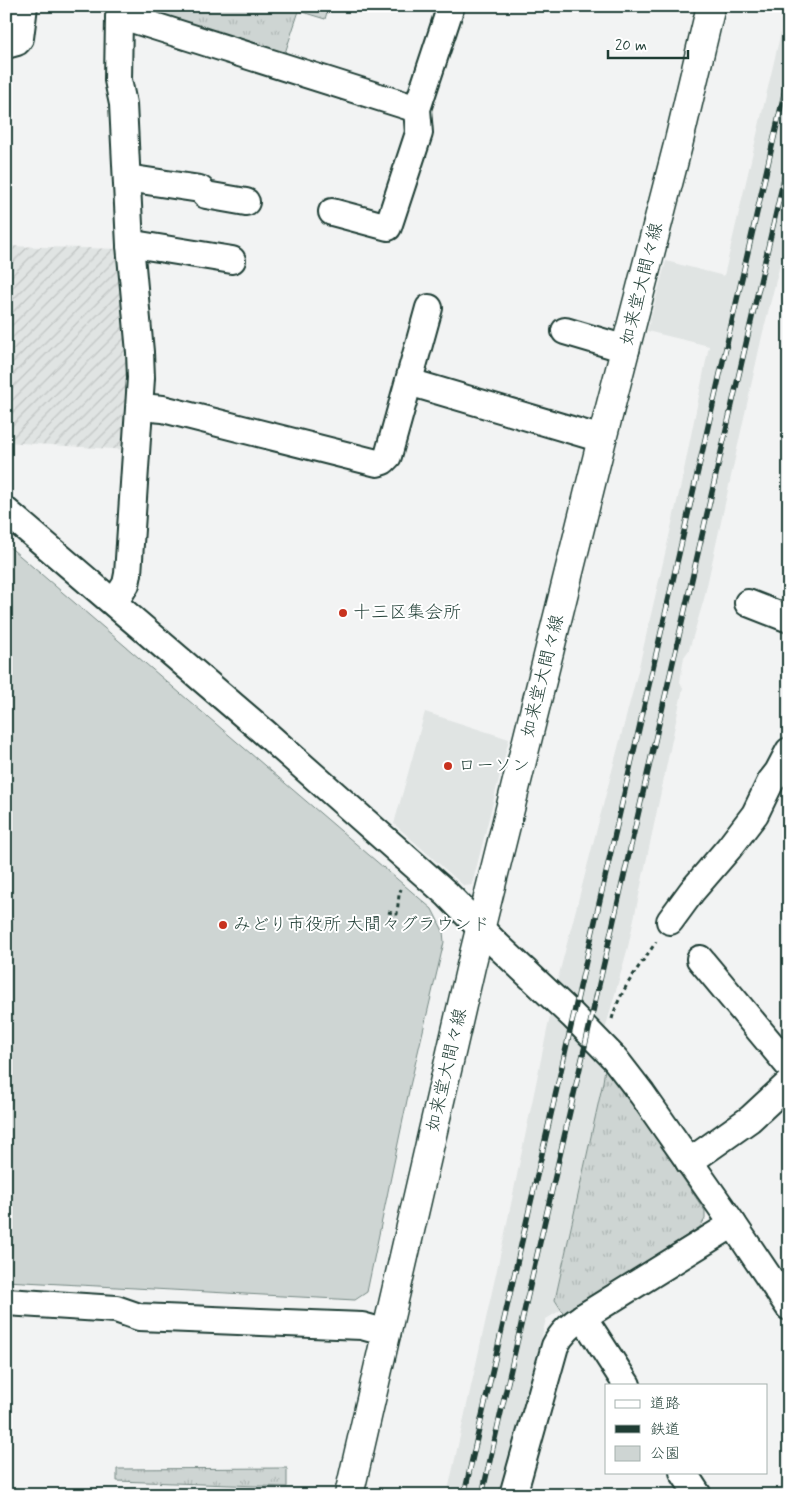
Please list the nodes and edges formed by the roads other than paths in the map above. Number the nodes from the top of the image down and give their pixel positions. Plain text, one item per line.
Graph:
1 (24, 6) edge
2 (451, 6) edge
3 (711, 6) edge
4 (120, 12) edge
5 (6, 45) edge
6 (417, 109) junction
7 (127, 178) junction
8 (246, 202) dead end
9 (332, 212) dead end
10 (130, 245) junction
11 (232, 260) dead end
12 (430, 308) dead end
13 (565, 332) dead end
14 (626, 349) junction
15 (409, 382) junction
16 (140, 407) junction
17 (602, 439) junction
18 (6, 511) edge
19 (114, 603) junction
20 (748, 603) dead end
21 (789, 619) edge
22 (784, 762) edge
23 (670, 921) road end
24 (481, 929) junction
25 (700, 959) dead end
26 (789, 1066) edge
27 (789, 1083) edge
28 (690, 1162) junction
29 (733, 1224) junction
30 (6, 1302) edge
31 (789, 1307) edge
32 (584, 1316) junction
33 (387, 1333) junction
34 (626, 1384) edge
35 (684, 1474) edge
36 (349, 1495) edge
37 (513, 1495) edge
38 (698, 1495) edge

1 - 5 street
2 - 6 street
3 - 14 main road, 如来堂大間々線
4 - 6 street
4 - 7 street
6 - 9 street
7 - 8 street
7 - 10 street
10 - 11 street
10 - 16 street
12 - 15 street
13 - 14 street
14 - 17 main road, 如来堂大間々線
15 - 16 street
15 - 17 street
16 - 19 street
17 - 24 main road, 如来堂大間々線
18 - 19 street
19 - 24 street
20 - 21 street
22 - 23 street
24 - 28 street
24 - 33 main road, 如来堂大間々線
25 - 26 street
27 - 28 street
28 - 29 street
29 - 31 street
29 - 32 street
30 - 33 street
32 - 34 street
32 - 37 street
33 - 36 main road, 如来堂大間々線
35 - 38 street

